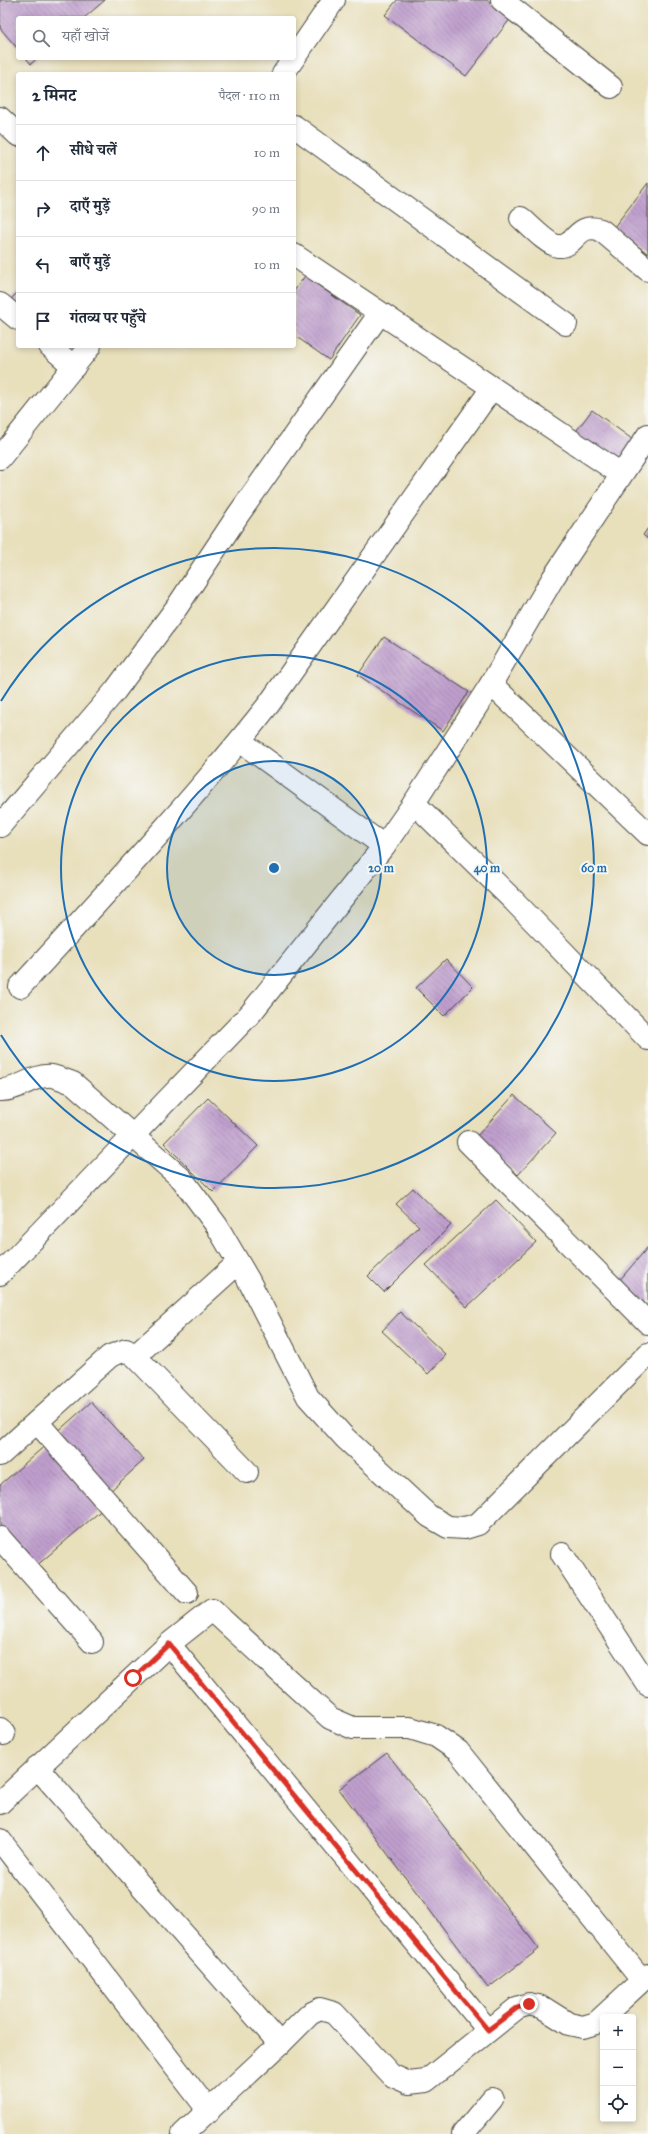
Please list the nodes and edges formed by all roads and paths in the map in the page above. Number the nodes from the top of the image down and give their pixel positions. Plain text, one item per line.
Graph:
1 (334, 0) edge
2 (502, 0) edge
3 (296, 55) edge
4 (293, 60) edge
5 (284, 72) edge
6 (610, 87) dead end
7 (0, 118) edge
8 (296, 127) edge
9 (16, 133) edge
10 (520, 218) dead end
11 (296, 256) edge
12 (648, 270) edge
13 (0, 304) edge
14 (380, 313) junction
15 (16, 317) edge
16 (566, 324) dead end
17 (52, 348) edge
18 (88, 348) edge
19 (74, 367) junction
20 (492, 388) junction
21 (648, 435) edge
22 (0, 458) edge
23 (620, 474) junction
24 (491, 684) junction
25 (240, 741) junction
26 (414, 803) junction
27 (0, 826) edge
28 (648, 834) edge
29 (384, 846) junction
30 (20, 987) dead end
31 (648, 1039) edge
32 (0, 1090) edge
33 (133, 1137) junction
34 (468, 1142) dead end
35 (238, 1263) junction
36 (0, 1274) edge
37 (648, 1323) edge
38 (648, 1354) edge
39 (135, 1356) junction
40 (37, 1422) junction
41 (0, 1455) edge
42 (247, 1472) dead end
43 (0, 1538) edge
44 (562, 1554) dead end
45 (187, 1593) dead end
46 (92, 1642) dead end
47 (169, 1644) junction
48 (648, 1685) edge
49 (37, 1768) junction
50 (0, 1803) edge
51 (0, 1840) edge
52 (645, 1978) edge
53 (488, 2030) junction
54 (280, 2044) junction
55 (492, 2099) dead end
56 (209, 2111) junction
57 (186, 2133) edge
58 (463, 2134) edge

1 - 3 street
2 - 6 street
4 - 5 street
7 - 9 street
8 - 16 street
10 - 12 street
11 - 14 street
13 - 15 street
14 - 20 street
14 - 27 street
17 - 19 street
18 - 19 street
19 - 22 street
20 - 23 street
20 - 25 street
21 - 23 street
23 - 24 street
24 - 26 street
24 - 28 street
25 - 29 street
25 - 30 street
26 - 29 street
26 - 31 street
29 - 33 street
32 - 33 street
33 - 35 street
33 - 36 street
34 - 37 street
35 - 38 street
35 - 39 street
39 - 40 street
39 - 42 street
40 - 41 street
40 - 45 street
43 - 46 street
44 - 48 street
47 - 49 street
47 - 52 street
47 - 53 street
49 - 50 street
49 - 54 street
51 - 56 street
52 - 53 street
53 - 54 street
54 - 56 street
55 - 58 street
56 - 57 street

